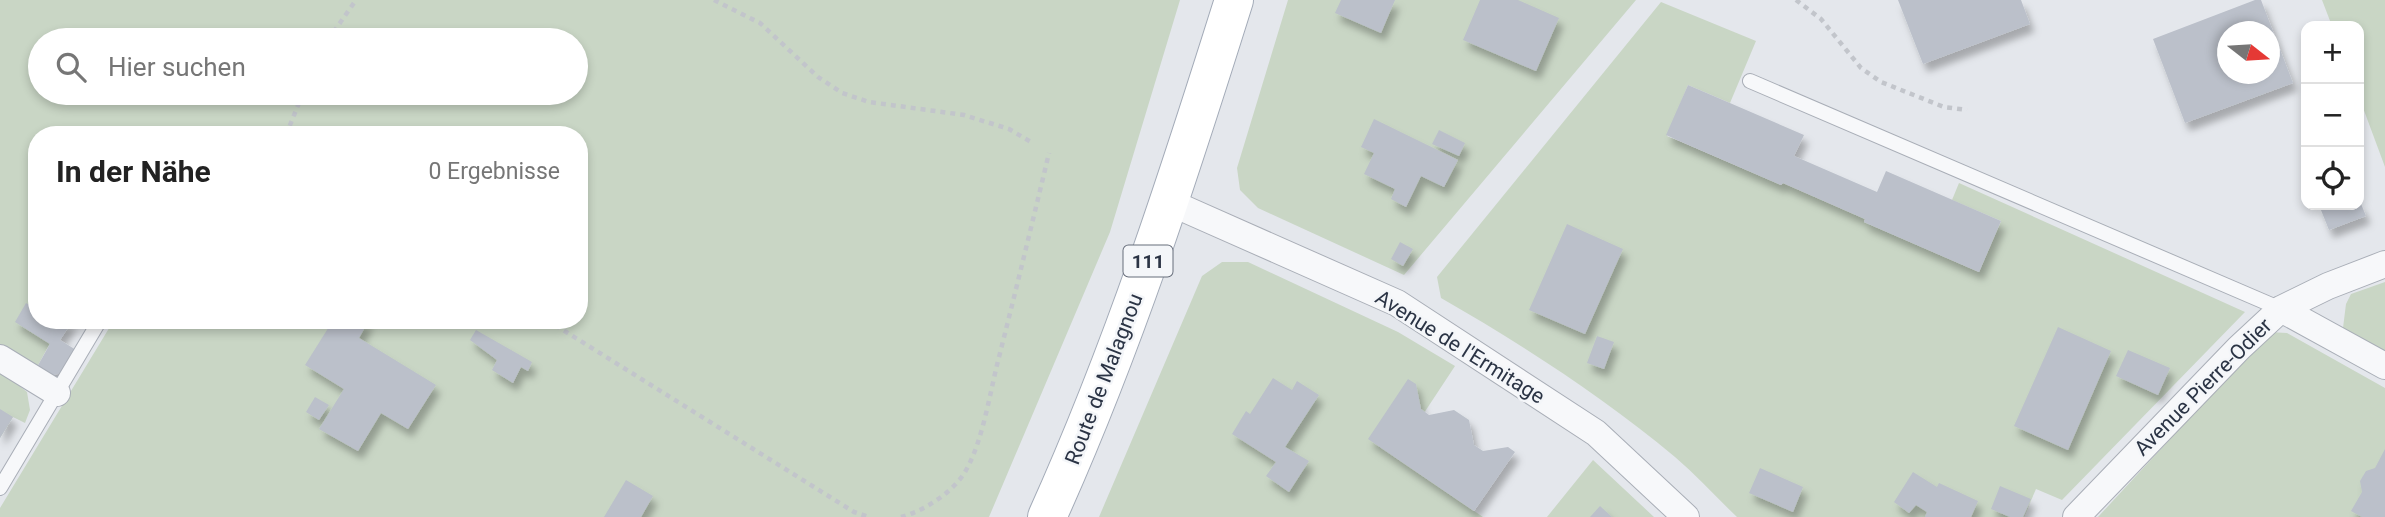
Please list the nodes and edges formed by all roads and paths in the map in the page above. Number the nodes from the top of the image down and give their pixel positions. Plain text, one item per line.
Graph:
1 (356, 0) edge
2 (714, 0) edge
3 (1234, 0) edge
4 (1796, 0) edge
5 (336, 28) edge
6 (1749, 81) dead end
7 (298, 105) edge
8 (1967, 110) dead end
9 (289, 126) edge
10 (1031, 142) dead end
11 (1049, 153) dead end
12 (1169, 202) junction
13 (2385, 264) edge
14 (2281, 309) junction
15 (95, 329) edge
16 (561, 329) edge
17 (0, 358) edge
18 (2385, 366) edge
19 (57, 393) junction
20 (0, 488) edge
21 (869, 517) edge
22 (901, 517) edge
23 (1048, 517) edge
24 (1686, 517) edge
25 (2076, 517) edge

1 - 5 path
2 - 10 path
3 - 12 main road, Route de Malagnou / 111
4 - 8 path
6 - 14 lane
7 - 9 path
11 - 22 path
12 - 23 main road, Route de Malagnou / 111
12 - 24 street, Avenue de l'Ermitage
13 - 14 street, Avenue Pierre-Odier
14 - 18 street
14 - 25 street, Avenue Pierre-Odier
15 - 19 lane
16 - 21 path
17 - 19 street
19 - 20 lane

